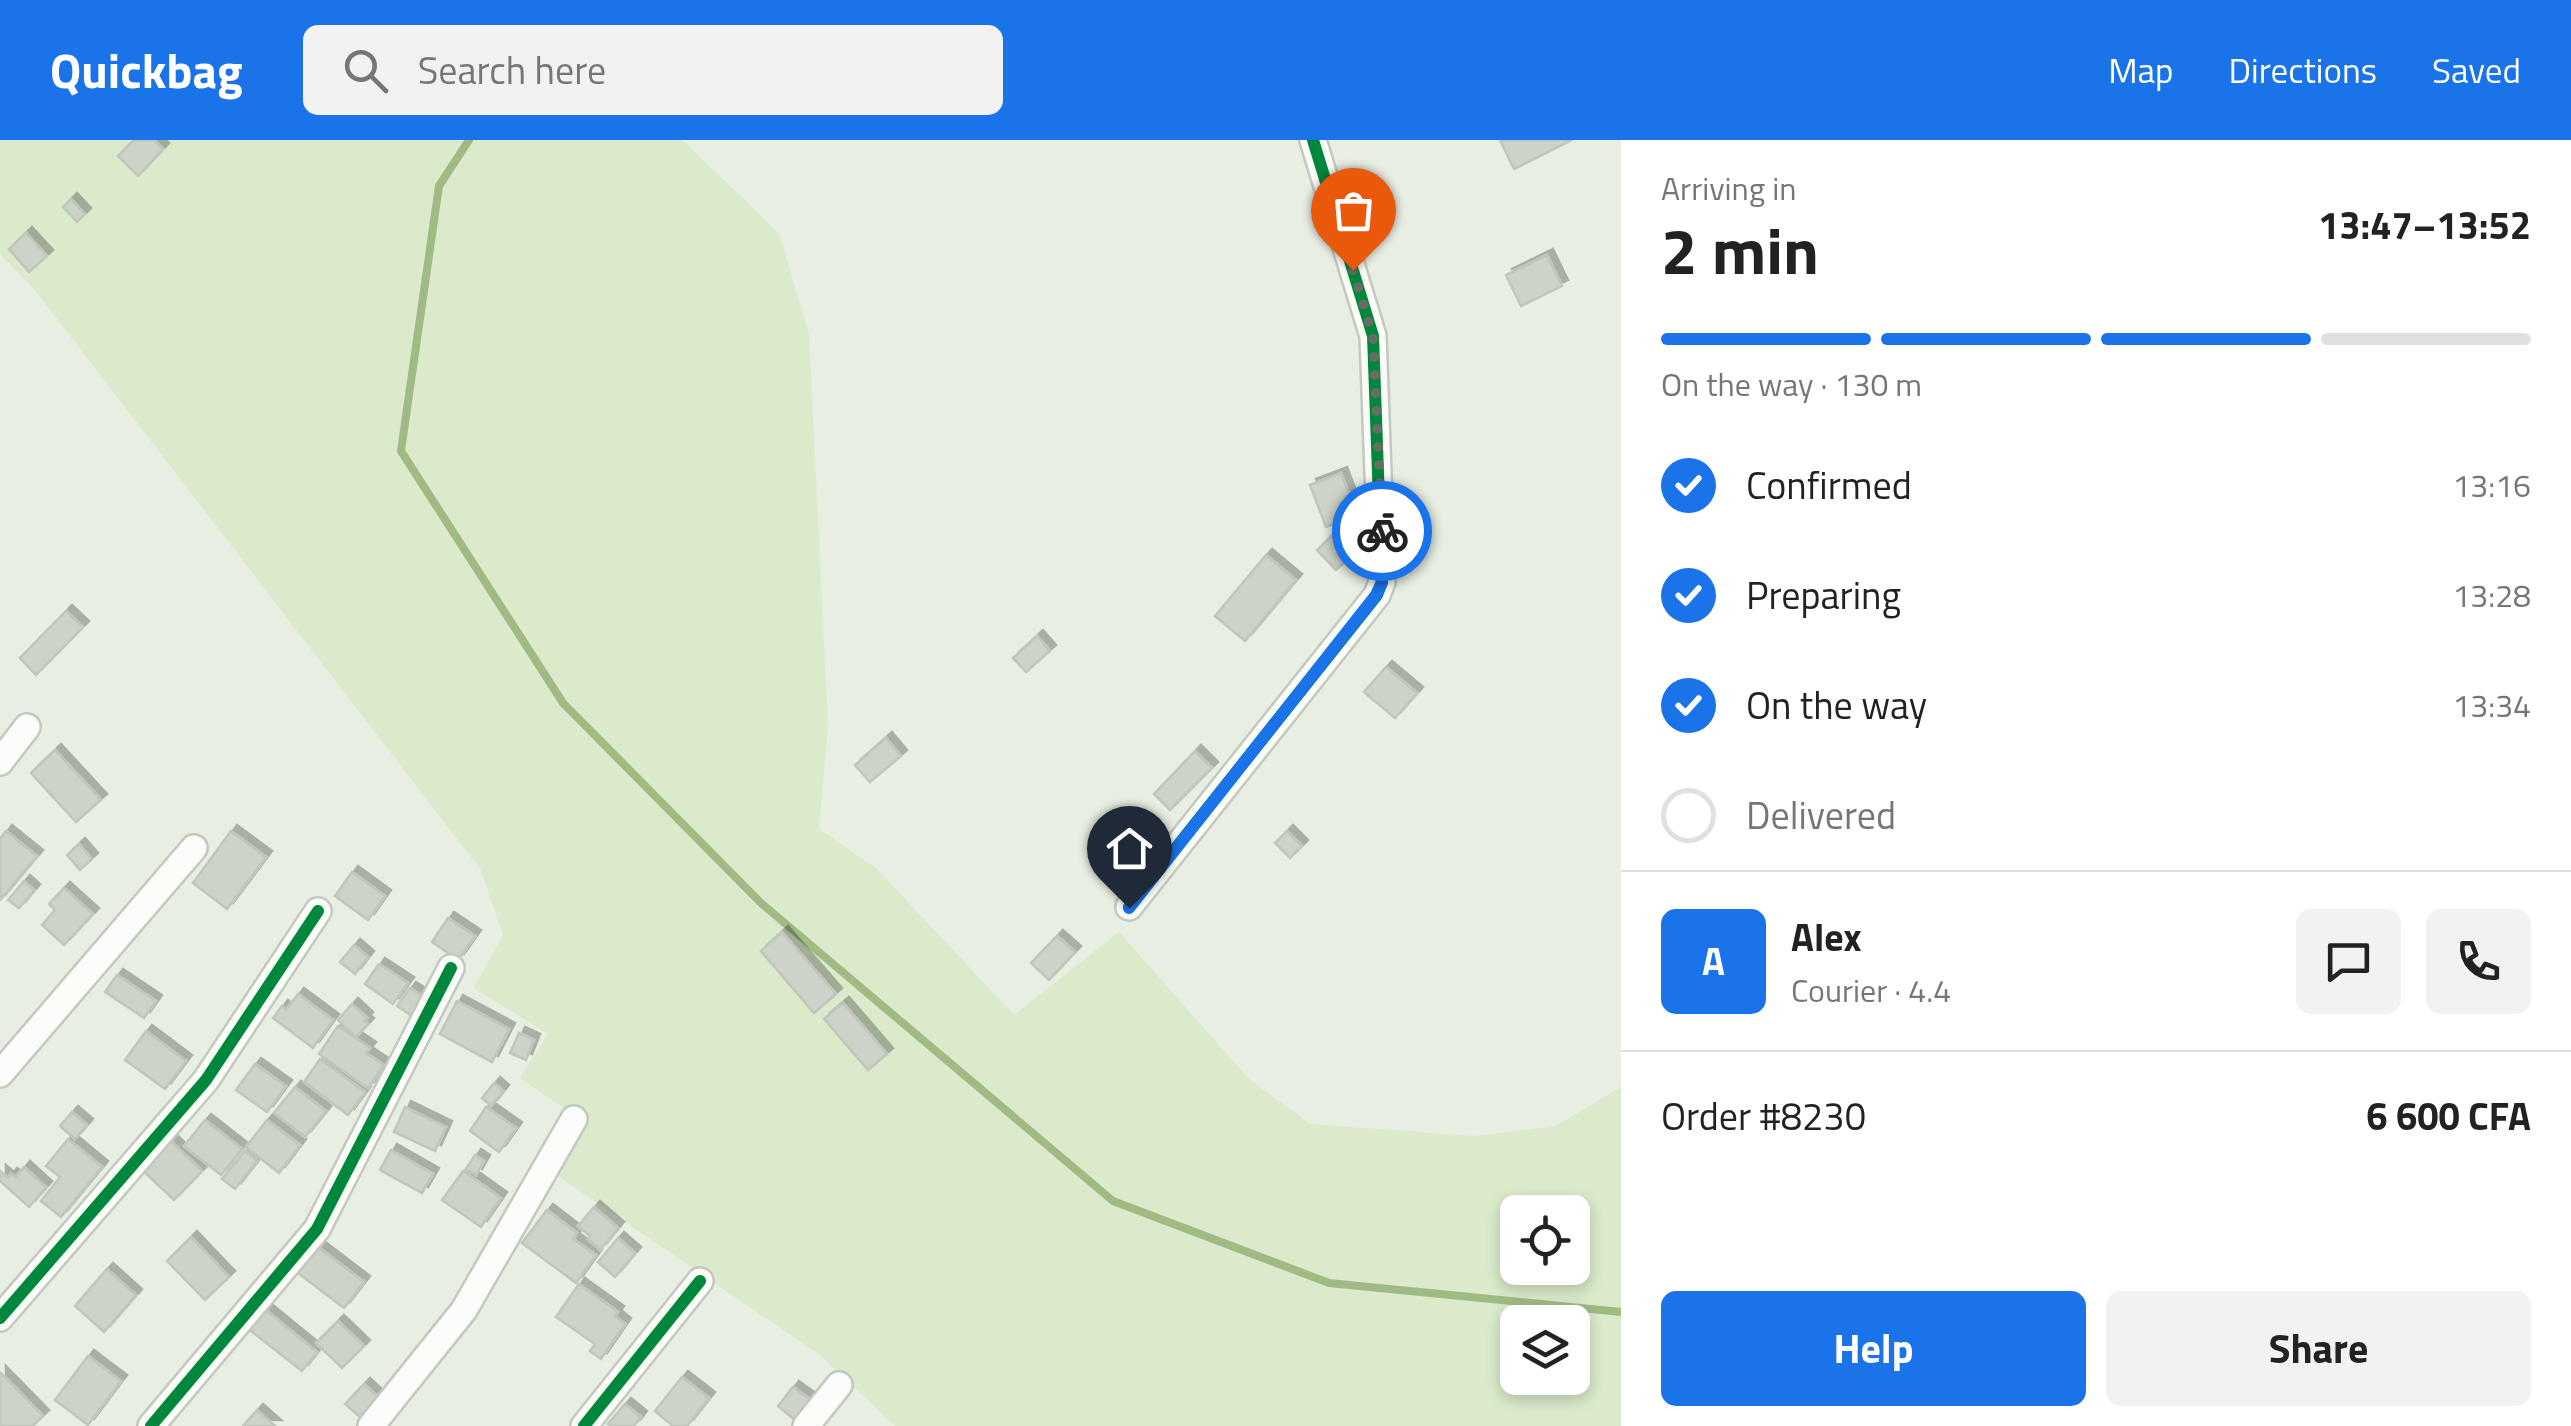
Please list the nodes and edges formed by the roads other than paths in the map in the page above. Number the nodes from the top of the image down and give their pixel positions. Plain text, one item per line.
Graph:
1 (1313, 140) edge
2 (27, 728) dead end
3 (0, 762) edge
4 (194, 848) dead end
5 (1129, 908) dead end
6 (318, 910) dead end
7 (451, 968) dead end
8 (0, 1074) edge
9 (574, 1119) dead end
10 (700, 1281) dead end
11 (0, 1318) edge
12 (839, 1385) dead end
13 (151, 1426) edge
14 (371, 1426) edge
15 (584, 1426) edge
16 (806, 1426) edge

1 - 5 street
2 - 3 street
4 - 8 street
6 - 11 street
7 - 13 street
9 - 14 street
10 - 15 street
12 - 16 street

